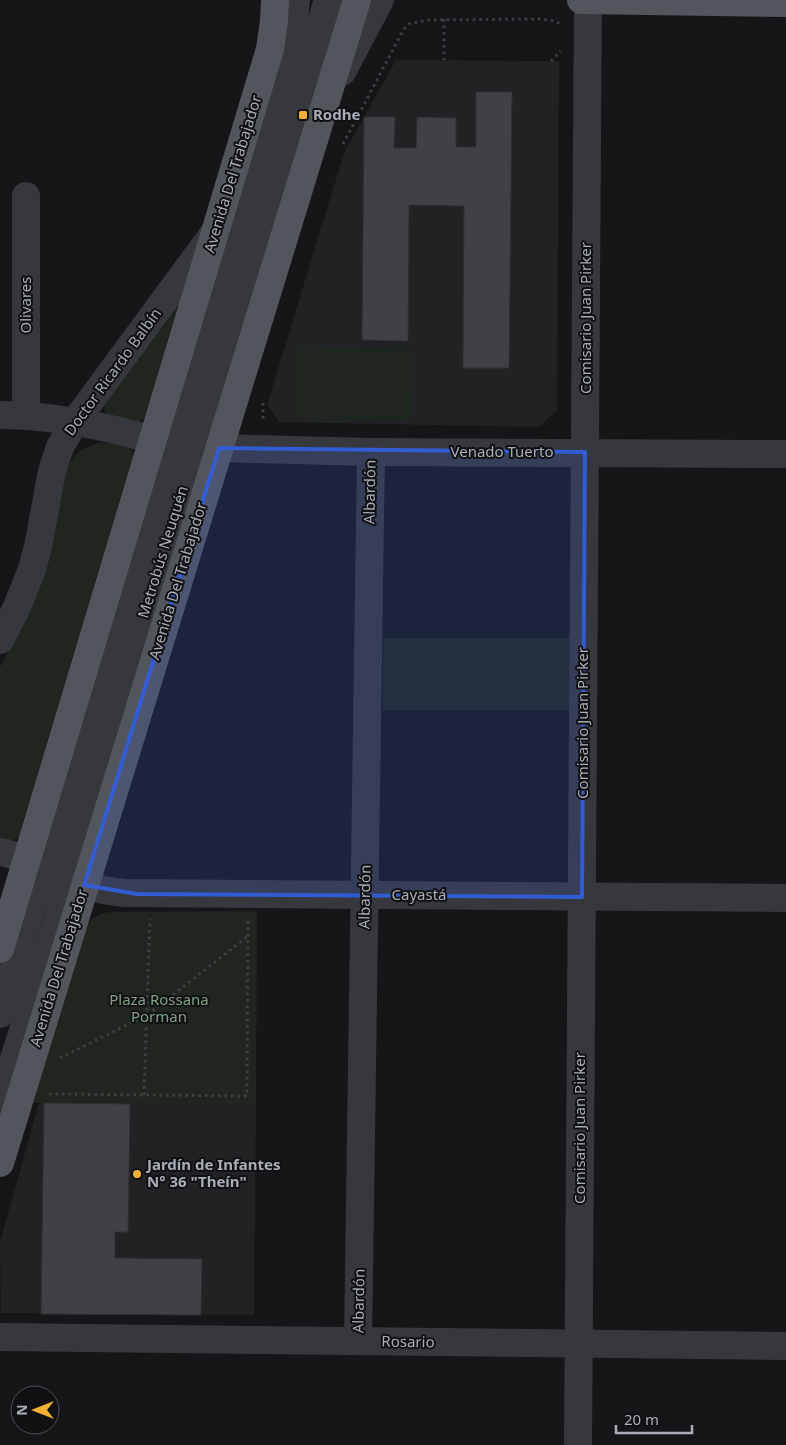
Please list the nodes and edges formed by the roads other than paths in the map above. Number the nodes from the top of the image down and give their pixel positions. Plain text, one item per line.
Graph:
1 (275, 0) edge
2 (296, 0) edge
3 (328, 0) edge
4 (357, 0) edge
5 (380, 0) edge
6 (581, 0) edge
7 (588, 0) edge
8 (786, 3) edge
9 (327, 100) junction
10 (286, 194) joint
11 (26, 196) dead end
12 (216, 230) junction
13 (13, 415) edge
14 (74, 423) junction
15 (153, 440) junction
16 (219, 448) junction
17 (371, 452) junction
18 (585, 452) junction
19 (786, 454) edge
20 (0, 640) edge
21 (0, 852) edge
22 (56, 873) junction
23 (365, 895) junction
24 (582, 897) junction
25 (786, 898) edge
26 (0, 949) edge
27 (0, 1014) edge
28 (0, 1104) edge
29 (0, 1162) edge
30 (0, 1337) edge
31 (358, 1341) junction
32 (579, 1344) junction
33 (786, 1346) edge
34 (578, 1445) edge

1 - 12 main road, Avenida Del Trabajador
2 - 22 street, Metrobús Neuquén
3 - 22 street, Metrobús Neuquén
4 - 9 main road, Avenida Del Trabajador
5 - 9 street
6 - 7 main road
7 - 8 main road
7 - 18 street, Comisario Juan Pirker
9 - 16 main road, Avenida Del Trabajador
10 - 10 street
11 - 13 street, Olivares
12 - 14 street, Doctor Ricardo Balbín
12 - 15 main road, Avenida Del Trabajador
13 - 14 street
14 - 15 street
14 - 20 street, Doctor Ricardo Balbín
15 - 22 main road, Avenida Del Trabajador
16 - 17 street, Venado Tuerto
16 - 22 main road, Avenida Del Trabajador
17 - 18 street, Venado Tuerto
17 - 23 street, Albardón
18 - 19 street, Venado Tuerto
18 - 24 street, Comisario Juan Pirker
21 - 22 street, Cayastá
22 - 23 street, Cayastá
22 - 26 main road, Avenida Del Trabajador
22 - 27 street, Metrobús Neuquén
22 - 28 street, Metrobús Neuquén
22 - 29 main road, Avenida Del Trabajador
23 - 24 street, Cayastá
23 - 31 street, Albardón
24 - 25 street, Cayastá
24 - 32 street, Comisario Juan Pirker
30 - 31 street, Rosario
31 - 32 street, Rosario
32 - 33 street, Rosario
32 - 34 street, Comisario Juan Pirker

